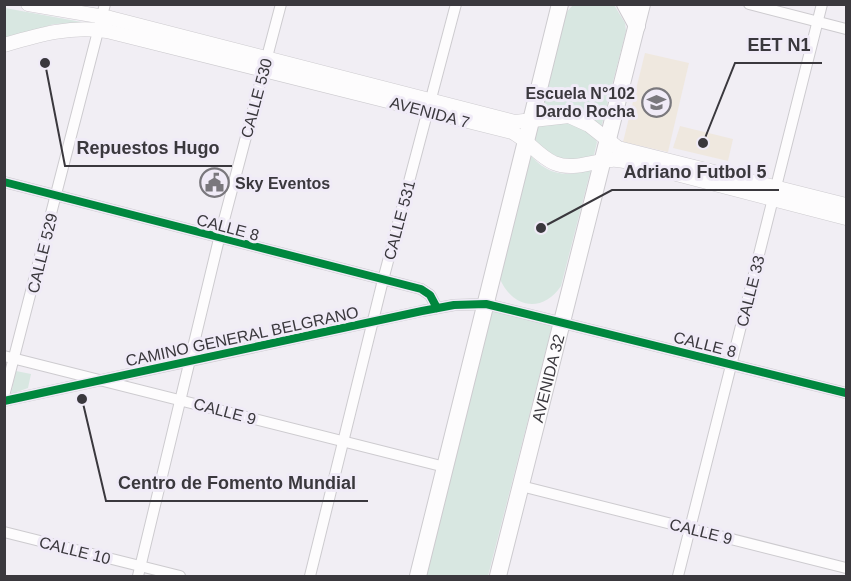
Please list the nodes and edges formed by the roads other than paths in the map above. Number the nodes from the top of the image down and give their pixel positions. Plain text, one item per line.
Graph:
1 (28, 4) edge
2 (71, 4) edge
3 (281, 4) edge
4 (456, 4) edge
5 (560, 4) edge
6 (625, 4) edge
7 (642, 4) edge
8 (749, 4) edge
9 (822, 4) edge
10 (102, 17) edge
11 (817, 22) junction
12 (637, 26) junction
13 (846, 29) edge
14 (4, 45) edge
15 (265, 64) junction
16 (429, 105) junction
17 (531, 122) junction
18 (527, 141) junction
19 (608, 141) junction
20 (603, 161) junction
21 (4, 183) edge
22 (774, 193) junction
23 (56, 196) junction
24 (846, 205) edge
25 (846, 218) edge
26 (219, 239) junction
27 (383, 280) junction
28 (486, 304) junction
29 (437, 308) junction
30 (374, 322) junction
31 (562, 322) junction
32 (10, 357) edge
33 (189, 362) junction
34 (731, 364) junction
35 (101, 380) junction
36 (846, 393) edge
37 (4, 396) edge
38 (180, 400) junction
39 (4, 401) edge
40 (345, 442) junction
41 (445, 467) junction
42 (521, 486) junction
43 (690, 528) junction
44 (4, 532) edge
45 (846, 568) edge
46 (139, 572) edge
47 (180, 576) edge
48 (310, 576) edge
49 (418, 576) edge
50 (498, 576) edge
51 (678, 576) edge

1 - 10 main road, AVENIDA 7
2 - 10 street, AVENIDA 7
3 - 15 street, CALLE 530
4 - 16 street, CALLE 531
5 - 17 highway
6 - 12 highway
7 - 12 highway, AVENIDA 32
8 - 11 street
9 - 11 street, CALLE 33
10 - 14 main road, AVENIDA 7
10 - 15 main road, AVENIDA 7
10 - 23 street, CALLE 529
11 - 13 street
11 - 22 street, CALLE 33
12 - 19 highway, AVENIDA 32
15 - 16 main road, AVENIDA 7
15 - 26 street, CALLE 530
16 - 17 main road, AVENIDA 7
16 - 18 main road, AVENIDA 7
16 - 27 street, CALLE 531
17 - 18 highway
17 - 19 main road, AVENIDA 7
18 - 20 main road, AVENIDA 7
18 - 28 highway
19 - 20 highway, AVENIDA 32
19 - 22 main road, AVENIDA 7
20 - 22 main road, AVENIDA 7
20 - 31 highway, AVENIDA 32
21 - 23 street, CALLE 8
22 - 24 main road, AVENIDA 7
22 - 25 main road, AVENIDA 7
22 - 34 street, CALLE 33
23 - 26 street, CALLE 8
23 - 32 street, CALLE 529
26 - 27 street, CALLE 8
26 - 33 street, CALLE 530
27 - 29 street, CALLE 8
27 - 30 street, CALLE 531
28 - 29 street, CAMINO GENERAL BELGRANO
28 - 31 street, CALLE 8
28 - 41 highway
29 - 30 street, CAMINO GENERAL BELGRANO
30 - 33 street, CAMINO GENERAL BELGRANO
30 - 40 street, CALLE 531
31 - 34 street, CALLE 8
31 - 42 highway, AVENIDA 32
32 - 35 street, CALLE 9
32 - 37 street, CALLE 529
33 - 35 street, CAMINO GENERAL BELGRANO
33 - 38 street, CALLE 530
34 - 36 street, CALLE 8
34 - 43 street, CALLE 33
35 - 38 street, CALLE 9
35 - 39 street, CAMINO GENERAL BELGRANO
38 - 40 street, CALLE 9
38 - 46 street, CALLE 530
40 - 41 street, CALLE 9
40 - 48 street, CALLE 531
41 - 49 highway
42 - 43 street, CALLE 9
42 - 50 highway, AVENIDA 32
43 - 45 street, CALLE 9
43 - 51 street, CALLE 33
44 - 46 street, CALLE 10
46 - 47 street, CALLE 10

